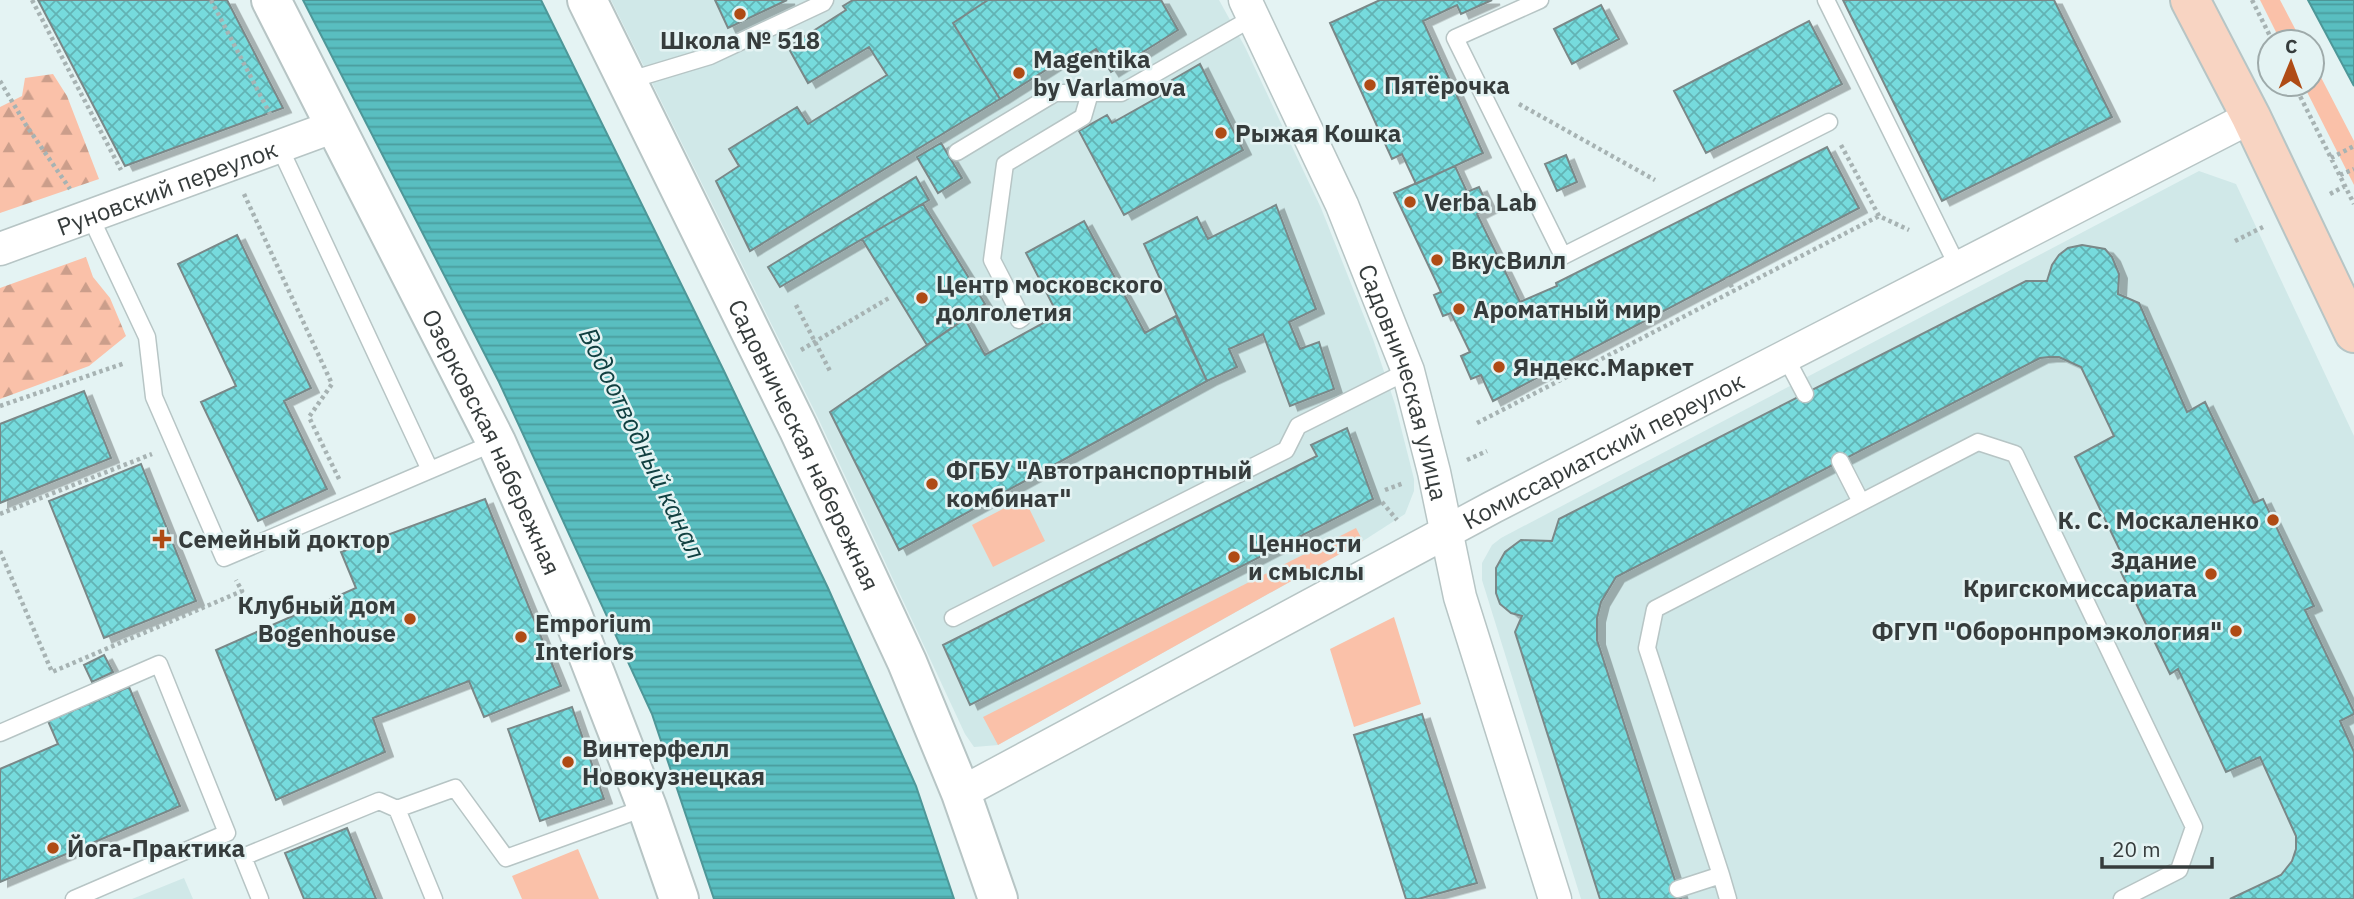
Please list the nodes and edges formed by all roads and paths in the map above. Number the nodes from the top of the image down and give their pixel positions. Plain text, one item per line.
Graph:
1 (32, 0) edge
2 (211, 0) edge
3 (271, 0) edge
4 (587, 0) edge
5 (825, 0) edge
6 (1540, 0) edge
7 (1826, 0) edge
8 (2190, 0) edge
9 (2252, 0) edge
10 (1250, 8) edge
11 (2266, 28) edge
12 (1476, 79) junction
13 (0, 81) edge
14 (627, 81) junction
15 (1090, 93) junction
16 (2301, 98) edge
17 (270, 113) dead end
18 (2251, 117) junction
19 (1829, 122) joint
20 (335, 126) junction
21 (279, 146) junction
22 (2354, 146) edge
23 (957, 152) dead end
24 (2331, 158) junction
25 (121, 169) dead end
26 (2354, 169) edge
27 (2340, 175) junction
28 (242, 190) dead end
29 (71, 191) dead end
30 (1684, 197) junction
31 (2353, 201) edge
32 (90, 216) junction
33 (0, 249) edge
34 (1959, 269) junction
35 (1727, 278) dead end
36 (1734, 291) junction
37 (889, 298) dead end
38 (796, 304) dead end
39 (1019, 320) dead end
40 (2354, 333) edge
41 (815, 342) junction
42 (149, 355) junction
43 (794, 355) dead end
44 (1786, 358) junction
45 (1408, 371) junction
46 (831, 373) dead end
47 (1805, 394) dead end
48 (0, 406) edge
49 (1477, 424) dead end
50 (496, 442) junction
51 (175, 445) junction
52 (1487, 451) dead end
53 (1840, 461) dead end
54 (1460, 463) dead end
55 (430, 470) junction
56 (1382, 502) dead end
57 (1861, 502) junction
58 (352, 503) junction
59 (0, 514) edge
60 (1397, 520) dead end
61 (1446, 532) junction
62 (0, 551) edge
63 (224, 558) junction
64 (953, 618) dead end
65 (0, 733) edge
66 (961, 793) junction
67 (647, 807) junction
68 (397, 809) junction
69 (1721, 875) junction
70 (1678, 889) dead end
71 (74, 899) edge
72 (260, 899) edge
73 (434, 899) edge
74 (679, 899) edge
75 (998, 899) edge
76 (1555, 899) edge
77 (1728, 899) edge
78 (2122, 899) edge

1 - 25 path
2 - 17 path
3 - 20 street, Озерковская набережная
4 - 14 street, Садовническая набережная
5 - 14 lane
6 - 12 lane
7 - 34 lane
8 - 18 main road
9 - 11 path
10 - 15 lane
10 - 45 street, Садовническая улица
12 - 30 path
12 - 30 lane
13 - 29 path
14 - 66 street, Садовническая набережная
15 - 23 lane
15 - 39 lane
16 - 24 path
18 - 34 street, Комиссариатский переулок
18 - 40 main road
19 - 30 lane
19 - 36 path
20 - 21 street, Руновский переулок
20 - 50 street, Озерковская набережная
21 - 32 street, Руновский переулок
21 - 55 lane
22 - 24 path
24 - 27 path
26 - 27 path
27 - 31 path
28 - 58 path
32 - 33 street, Руновский переулок
32 - 42 lane
34 - 44 street, Комиссариатский переулок
35 - 36 path
36 - 49 path
37 - 41 path
38 - 41 path
41 - 43 path
41 - 46 path
42 - 48 path
42 - 51 lane
44 - 47 lane
44 - 61 street, Комиссариатский переулок
45 - 61 street, Садовническая улица
45 - 64 lane
50 - 55 lane
50 - 67 street, Озерковская набережная
51 - 59 path
51 - 63 lane
52 - 54 path
53 - 57 lane
55 - 58 lane
56 - 60 path
57 - 69 lane
57 - 78 lane
58 - 63 lane
61 - 66 street, Комиссариатский переулок
61 - 76 street, Садовническая улица
62 - 63 path
65 - 71 lane
66 - 75 street, Садовническая набережная
67 - 68 lane
67 - 74 street, Озерковская набережная
68 - 72 lane
68 - 73 lane
69 - 70 lane
69 - 77 lane

